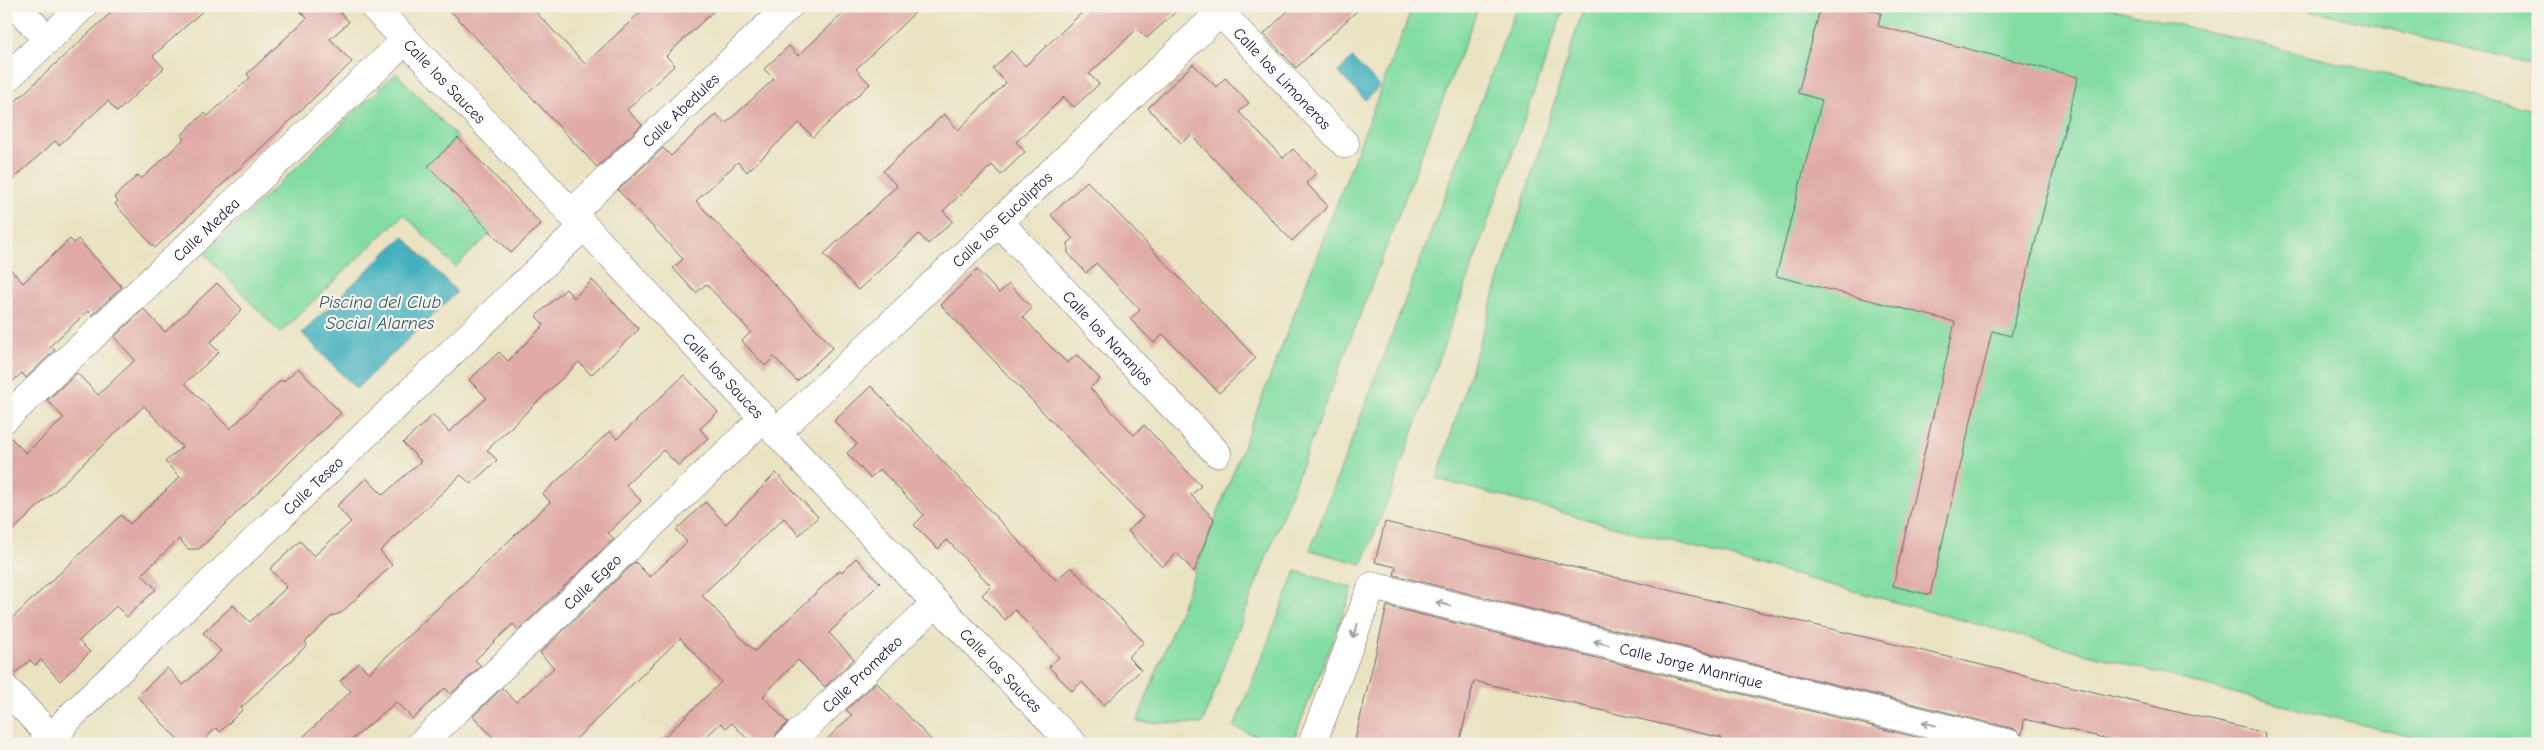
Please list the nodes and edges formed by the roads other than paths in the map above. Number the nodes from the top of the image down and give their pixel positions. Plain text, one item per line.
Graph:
1 (16, 6) edge
2 (83, 6) edge
3 (373, 6) edge
4 (789, 6) edge
5 (1224, 9) edge
6 (48, 40) junction
7 (405, 41) junction
8 (6, 79) edge
9 (1345, 144) dead end
10 (577, 220) junction
11 (999, 222) junction
12 (6, 418) edge
13 (770, 425) junction
14 (1217, 453) dead end
15 (936, 603) junction
16 (6, 689) edge
17 (52, 742) edge
18 (421, 744) edge
19 (788, 744) edge
20 (1073, 744) edge
21 (1312, 744) edge
22 (2010, 744) edge

1 - 6 street
2 - 6 street
3 - 7 street, Calle los Sauces
4 - 10 street, Calle Abedules
5 - 9 street, Calle los Limoneros
5 - 11 street, Calle los Eucaliptos
6 - 8 street
7 - 10 street, Calle los Sauces
7 - 12 street, Calle Medea
10 - 13 street, Calle los Sauces
10 - 17 street, Calle Teseo
11 - 13 street, Calle los Eucaliptos
11 - 14 street, Calle los Naranjos
13 - 15 street, Calle los Sauces
13 - 18 street, Calle Egeo
15 - 19 street, Calle Prometeo
15 - 20 street, Calle los Sauces
16 - 17 street
22 -> 21 street, Calle Jorge Manrique

